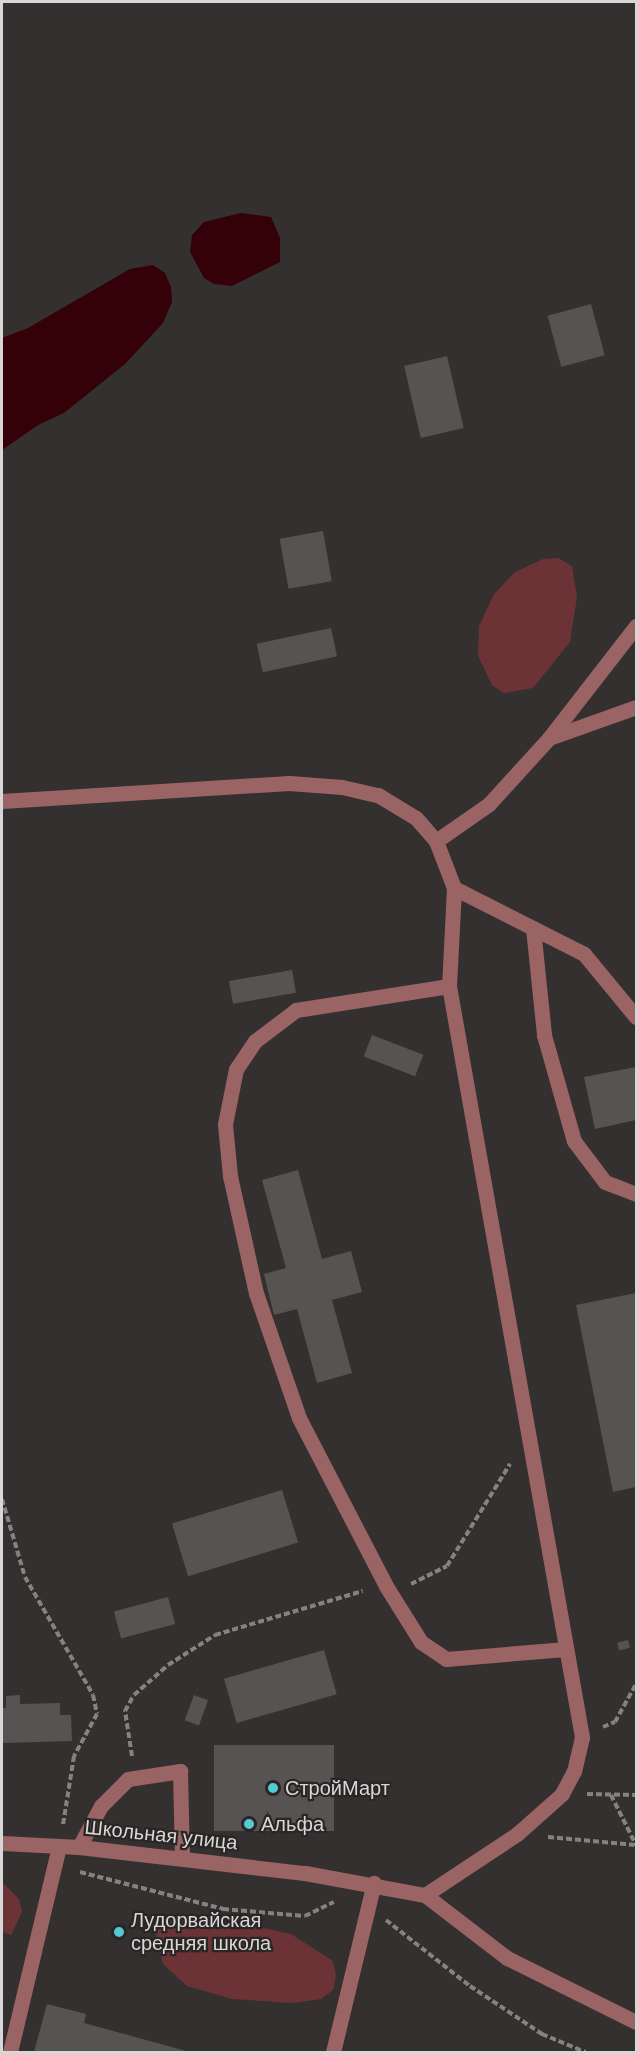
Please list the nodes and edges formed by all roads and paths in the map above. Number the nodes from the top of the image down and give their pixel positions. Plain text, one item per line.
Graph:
1 (636, 627) edge
2 (636, 707) edge
3 (549, 738) junction
4 (2, 801) edge
5 (436, 841) junction
6 (454, 888) junction
7 (533, 928) junction
8 (449, 986) junction
9 (636, 1017) edge
10 (636, 1194) edge
11 (530, 1432) junction
12 (2, 1498) edge
13 (386, 1586) junction
14 (566, 1649) junction
15 (636, 1684) edge
16 (582, 1737) junction
17 (135, 1778) junction
18 (562, 1794) junction
19 (610, 1794) junction
20 (636, 1795) edge
21 (518, 1834) junction
22 (2, 1843) edge
23 (636, 1845) edge
24 (59, 1846) junction
25 (80, 1847) junction
26 (182, 1858) junction
27 (54, 1868) junction
28 (374, 1883) junction
29 (425, 1895) junction
30 (340, 1899) dead end
31 (369, 1904) junction
32 (636, 2022) edge
33 (10, 2052) edge
34 (333, 2052) edge
35 (585, 2052) edge

1 - 3 street
2 - 3 street
3 - 5 street
4 - 5 street
5 - 6 street
6 - 7 street
6 - 8 street
7 - 9 street
7 - 10 street
8 - 11 street
8 - 13 street
11 - 13 path
11 - 14 street
12 - 24 path
13 - 14 street
13 - 17 path
14 - 16 street
15 - 16 path
16 - 18 street
17 - 25 street
17 - 26 street
18 - 19 path
18 - 21 street
19 - 20 path
19 - 23 path
21 - 23 path
21 - 29 street
22 - 24 street, Школьная улица
24 - 25 street, Школьная улица
24 - 27 street
25 - 26 street, Школьная улица
26 - 28 street, Школьная улица
27 - 30 path
27 - 33 street
28 - 29 street, Школьная улица
28 - 31 street
29 - 32 street, Школьная улица
31 - 34 street
31 - 35 path

